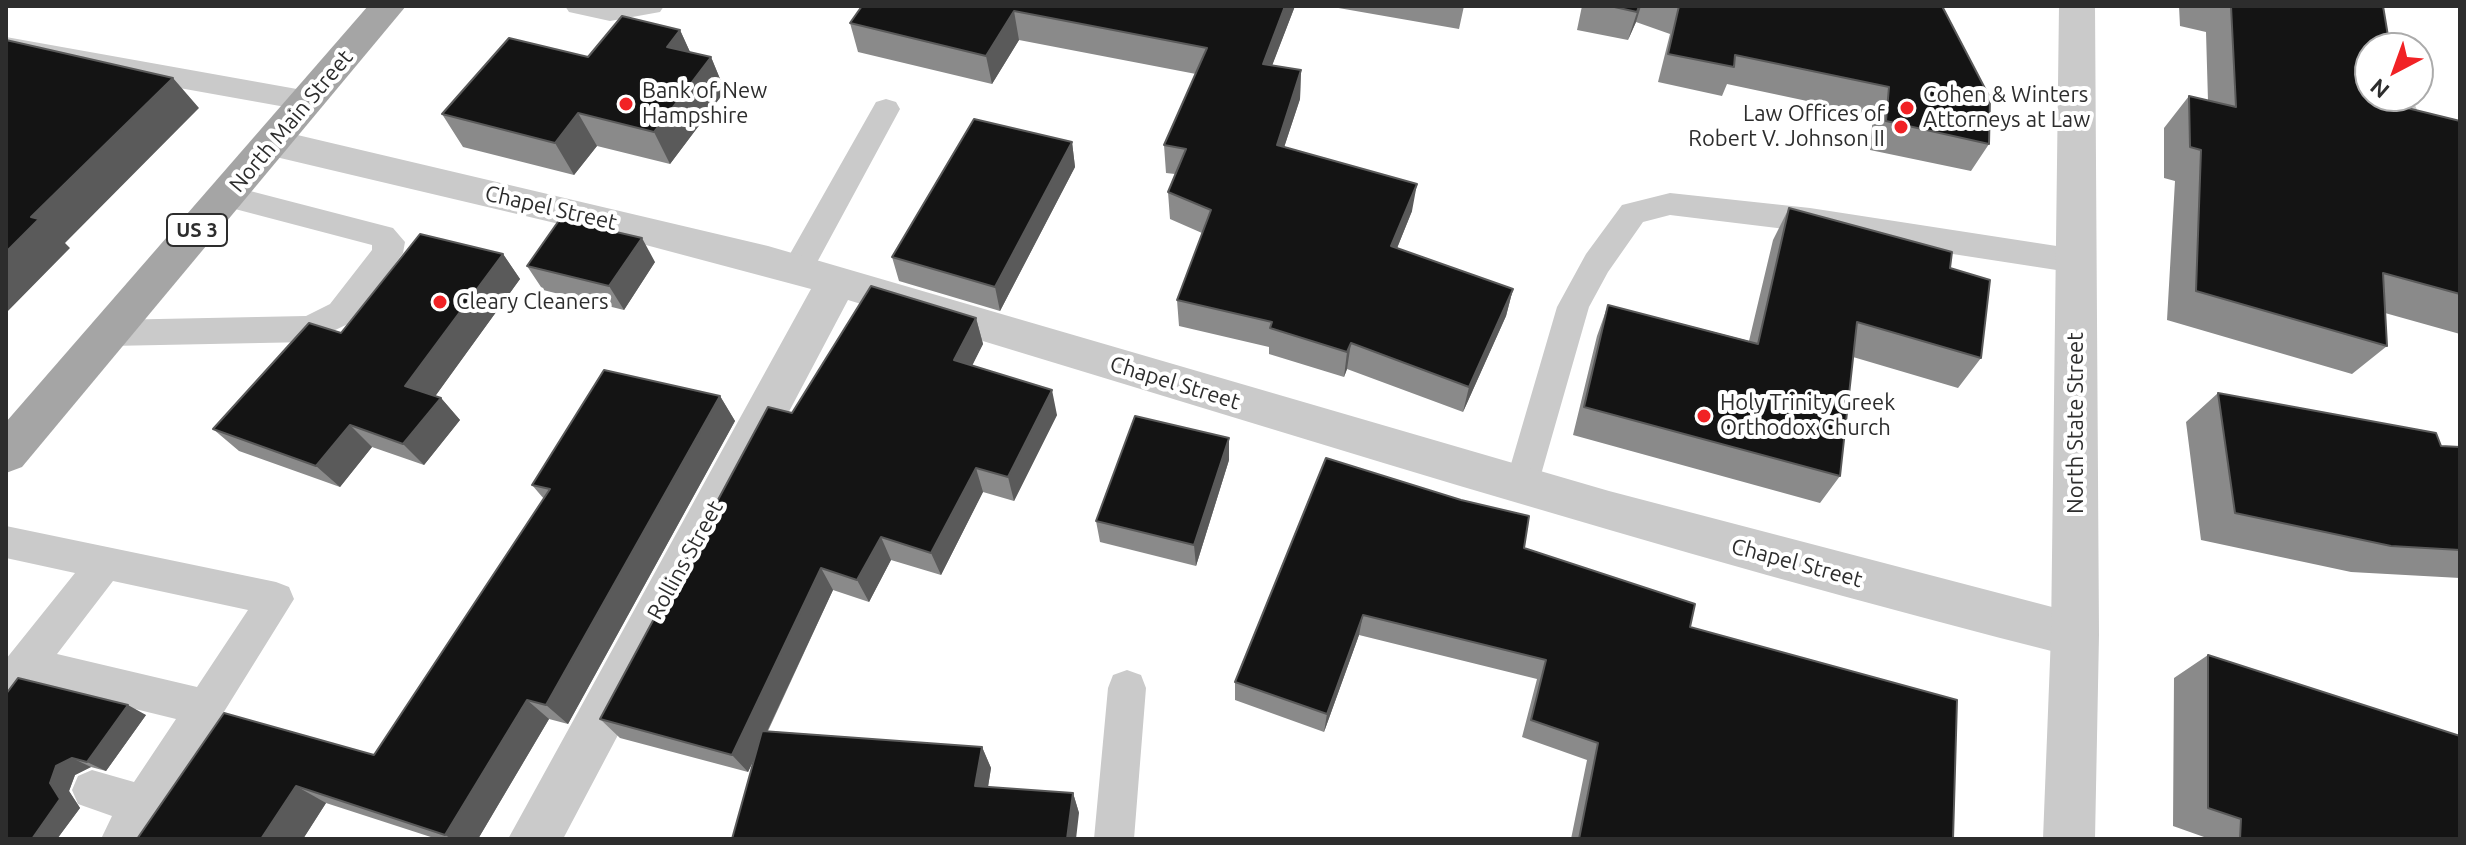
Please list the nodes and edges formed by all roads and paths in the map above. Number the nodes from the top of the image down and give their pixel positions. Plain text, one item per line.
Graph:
1 (388, 6) edge
2 (579, 6) edge
3 (650, 6) edge
4 (2077, 6) edge
5 (6, 47) edge
6 (308, 101) junction
7 (886, 109) dead end
8 (2403, 112) edge
9 (272, 143) junction
10 (2460, 147) edge
11 (227, 196) junction
12 (2076, 261) junction
13 (817, 276) junction
14 (110, 333) junction
15 (6, 454) edge
16 (1522, 488) junction
17 (6, 542) edge
18 (107, 561) junction
19 (2075, 635) junction
20 (16, 676) edge
21 (1127, 688) dead end
22 (206, 708) junction
23 (92, 790) dead end
24 (143, 805) junction
25 (121, 839) edge
26 (534, 839) edge
27 (1114, 839) edge
28 (2069, 839) edge

1 - 6 main road, North Main Street / US 3
2 - 3 lane
4 - 12 street, North State Street
5 - 6 lane
6 - 9 main road, North Main Street / US 3
7 - 13 lane
8 - 10 lane
9 - 11 main road, North Main Street / US 3
9 - 13 street, Chapel Street
11 - 14 main road, North Main Street / US 3
11 - 14 lane
12 - 16 lane
12 - 19 street, North State Street
13 - 16 street, Chapel Street
13 - 26 street, Rollins Street
14 - 15 main road, North Main Street / US 3
16 - 19 street, Chapel Street
17 - 18 lane
18 - 20 lane
18 - 22 lane
19 - 28 street, North State Street
20 - 22 lane
21 - 27 lane
22 - 24 lane
23 - 24 lane
24 - 25 lane

